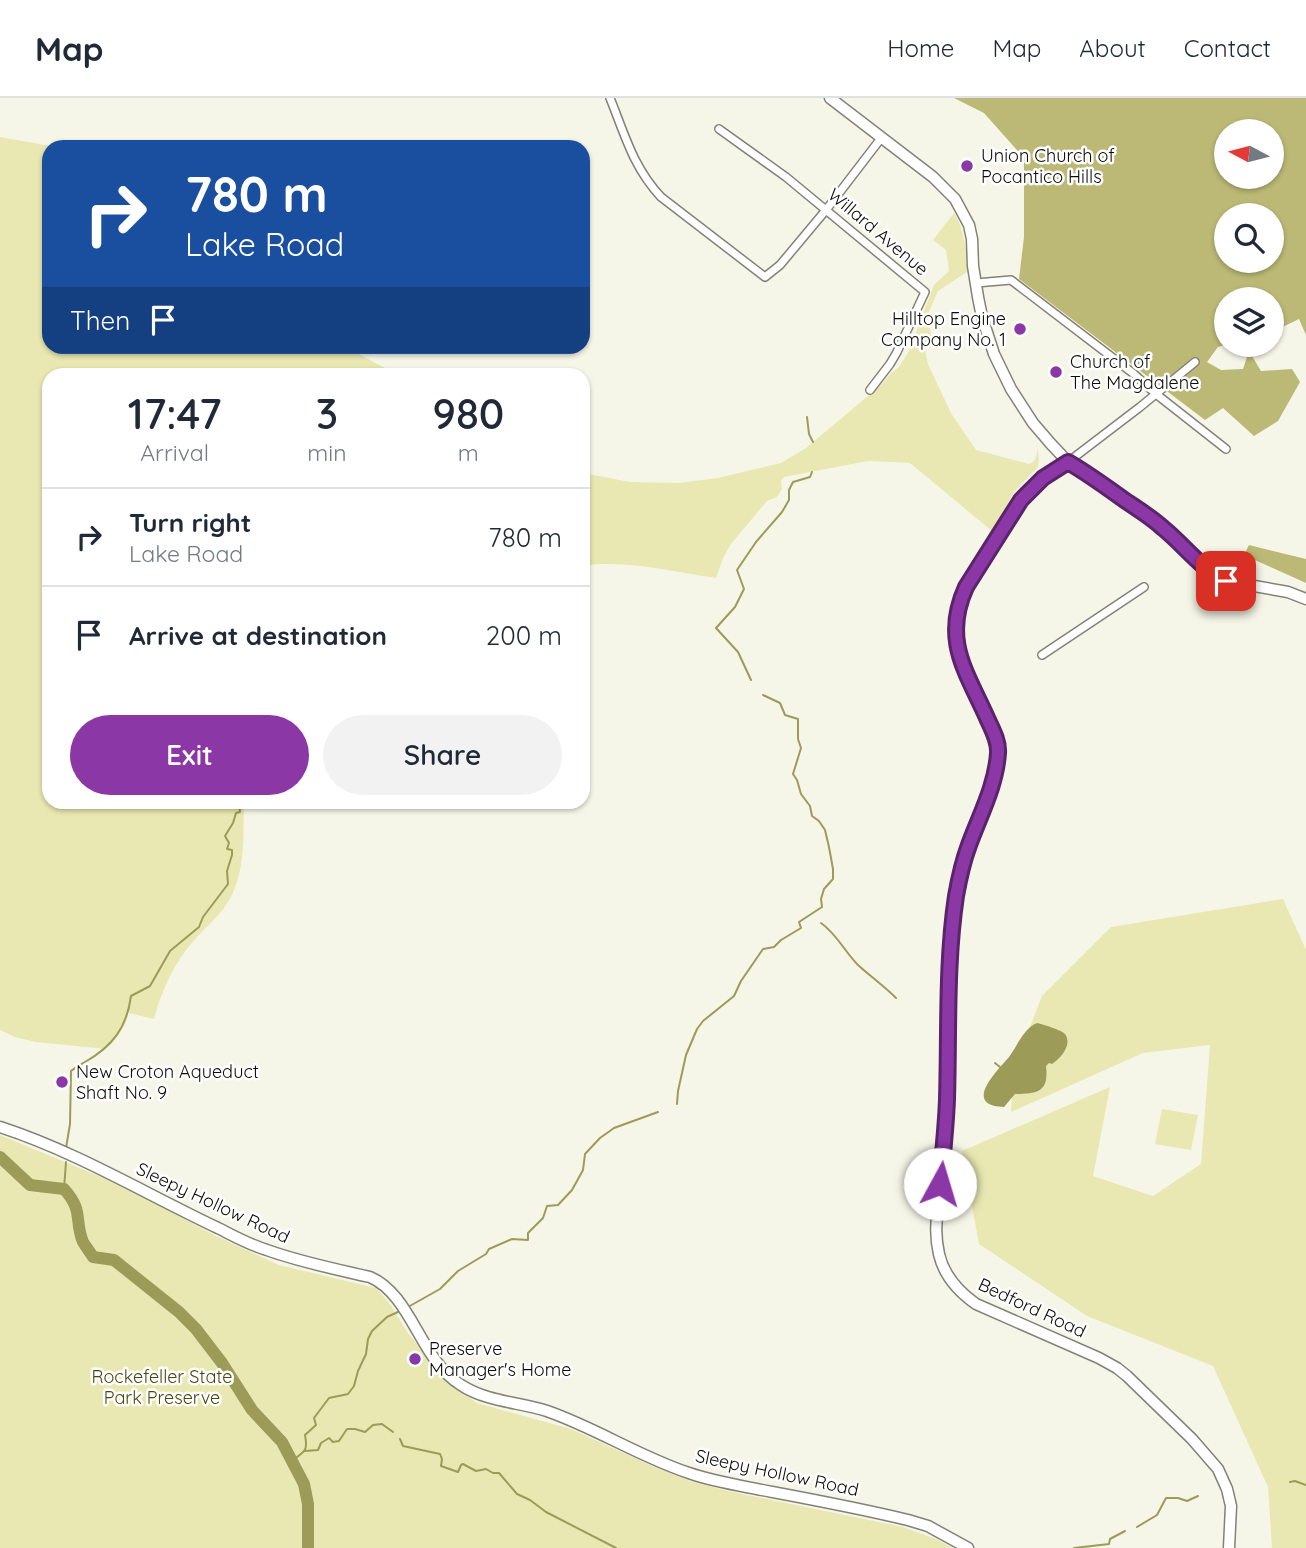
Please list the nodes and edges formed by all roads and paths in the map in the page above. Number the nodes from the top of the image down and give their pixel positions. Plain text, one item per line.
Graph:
1 (610, 98) edge
2 (830, 98) edge
3 (719, 130) dead end
4 (882, 137) junction
5 (826, 210) junction
6 (976, 283) junction
7 (1195, 362) dead end
8 (870, 390) dead end
9 (1156, 394) junction
10 (1226, 449) dead end
11 (1068, 462) junction
12 (1144, 587) dead end
13 (1306, 599) edge
14 (1042, 655) dead end
15 (0, 1127) edge
16 (968, 1548) edge
17 (1229, 1548) edge

1 - 5 street
2 - 4 main road
3 - 5 street, Willard Avenue
4 - 5 street
4 - 6 main road
5 - 8 street, Willard Avenue
6 - 9 street
6 - 11 main road
7 - 9 street
9 - 10 street
9 - 11 street
11 - 13 main road
11 - 17 main road, Bedford Road
12 - 14 street
15 - 16 main road, Sleepy Hollow Road

